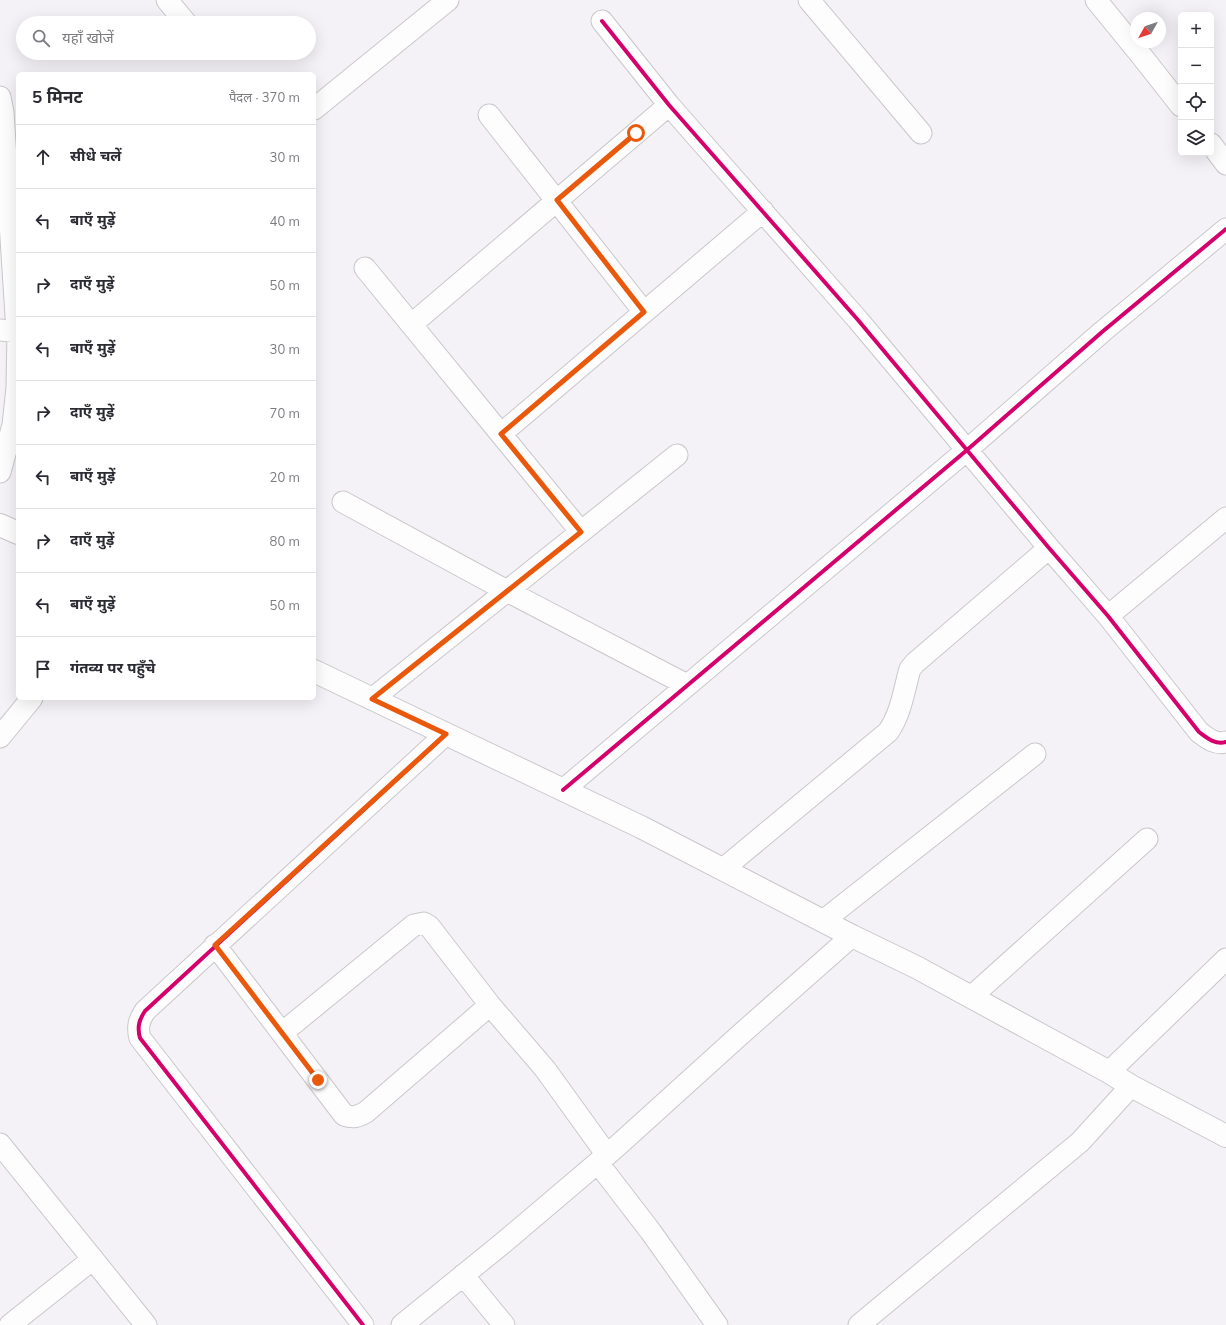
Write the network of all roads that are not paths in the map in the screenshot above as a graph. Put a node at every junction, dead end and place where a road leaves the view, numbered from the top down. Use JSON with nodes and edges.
{"nodes":[{"id":1,"x":166,"y":0,"type":"edge"},
{"id":2,"x":448,"y":0,"type":"edge"},
{"id":3,"x":809,"y":0,"type":"edge"},
{"id":4,"x":1096,"y":0,"type":"edge"},
{"id":5,"x":180,"y":16,"type":"edge"},
{"id":6,"x":602,"y":21,"type":"dead end"},
{"id":7,"x":0,"y":97,"type":"edge"},
{"id":8,"x":1178,"y":102,"type":"edge"},
{"id":9,"x":669,"y":105,"type":"junction"},
{"id":10,"x":316,"y":107,"type":"edge"},
{"id":11,"x":489,"y":115,"type":"dead end"},
{"id":12,"x":921,"y":133,"type":"dead end"},
{"id":13,"x":1214,"y":148,"type":"edge"},
{"id":14,"x":1226,"y":164,"type":"edge"},
{"id":15,"x":557,"y":200,"type":"junction"},
{"id":16,"x":763,"y":210,"type":"junction"},
{"id":17,"x":1226,"y":229,"type":"edge"},
{"id":18,"x":365,"y":268,"type":"dead end"},
{"id":19,"x":644,"y":312,"type":"junction"},
{"id":20,"x":412,"y":324,"type":"junction"},
{"id":21,"x":12,"y":331,"type":"edge"},
{"id":22,"x":16,"y":369,"type":"edge"},
{"id":23,"x":16,"y":403,"type":"edge"},
{"id":24,"x":501,"y":434,"type":"junction"},
{"id":25,"x":968,"y":450,"type":"junction"},
{"id":26,"x":677,"y":455,"type":"dead end"},
{"id":27,"x":0,"y":472,"type":"edge"},
{"id":28,"x":343,"y":502,"type":"dead end"},
{"id":29,"x":1226,"y":518,"type":"edge"},
{"id":30,"x":0,"y":525,"type":"edge"},
{"id":31,"x":581,"y":532,"type":"junction"},
{"id":32,"x":16,"y":533,"type":"edge"},
{"id":33,"x":1049,"y":548,"type":"junction"},
{"id":34,"x":507,"y":591,"type":"junction"},
{"id":35,"x":1108,"y":616,"type":"junction"},
{"id":36,"x":316,"y":672,"type":"edge"},
{"id":37,"x":687,"y":685,"type":"junction"},
{"id":38,"x":372,"y":699,"type":"junction"},
{"id":39,"x":30,"y":700,"type":"edge"},
{"id":40,"x":446,"y":734,"type":"junction"},
{"id":41,"x":0,"y":737,"type":"edge"},
{"id":42,"x":1226,"y":742,"type":"edge"},
{"id":43,"x":1035,"y":754,"type":"dead end"},
{"id":44,"x":563,"y":790,"type":"junction"},
{"id":45,"x":1147,"y":839,"type":"dead end"},
{"id":46,"x":723,"y":869,"type":"junction"},
{"id":47,"x":823,"y":921,"type":"junction"},
{"id":48,"x":852,"y":936,"type":"junction"},
{"id":49,"x":215,"y":945,"type":"junction"},
{"id":50,"x":1226,"y":959,"type":"edge"},
{"id":51,"x":971,"y":997,"type":"junction"},
{"id":52,"x":490,"y":1005,"type":"junction"},
{"id":53,"x":282,"y":1033,"type":"junction"},
{"id":54,"x":1109,"y":1072,"type":"junction"},
{"id":55,"x":1131,"y":1086,"type":"junction"},
{"id":56,"x":1226,"y":1136,"type":"edge"},
{"id":57,"x":0,"y":1144,"type":"edge"},
{"id":58,"x":602,"y":1159,"type":"junction"},
{"id":59,"x":93,"y":1259,"type":"junction"},
{"id":60,"x":463,"y":1275,"type":"junction"},
{"id":61,"x":10,"y":1325,"type":"edge"},
{"id":62,"x":146,"y":1325,"type":"edge"},
{"id":63,"x":363,"y":1325,"type":"edge"},
{"id":64,"x":402,"y":1325,"type":"edge"},
{"id":65,"x":504,"y":1325,"type":"edge"},
{"id":66,"x":717,"y":1325,"type":"edge"},
{"id":67,"x":859,"y":1325,"type":"edge"}],
"edges":[{"from":1,"to":5,"type":"street"},
{"from":2,"to":10,"type":"street"},
{"from":3,"to":12,"type":"street"},
{"from":4,"to":8,"type":"street"},
{"from":6,"to":9,"type":"street"},
{"from":7,"to":21,"type":"street"},
{"from":9,"to":15,"type":"street"},
{"from":9,"to":16,"type":"street"},
{"from":11,"to":15,"type":"street"},
{"from":13,"to":14,"type":"street"},
{"from":15,"to":19,"type":"street"},
{"from":15,"to":20,"type":"street"},
{"from":16,"to":19,"type":"street"},
{"from":16,"to":25,"type":"street"},
{"from":17,"to":25,"type":"street"},
{"from":18,"to":20,"type":"street"},
{"from":19,"to":24,"type":"street"},
{"from":20,"to":24,"type":"street"},
{"from":21,"to":22,"type":"street"},
{"from":23,"to":27,"type":"street"},
{"from":24,"to":31,"type":"street"},
{"from":25,"to":33,"type":"street"},
{"from":25,"to":37,"type":"street"},
{"from":26,"to":31,"type":"street"},
{"from":28,"to":34,"type":"street"},
{"from":29,"to":35,"type":"street"},
{"from":30,"to":32,"type":"main road"},
{"from":31,"to":34,"type":"street"},
{"from":33,"to":35,"type":"street"},
{"from":33,"to":46,"type":"street"},
{"from":34,"to":37,"type":"street"},
{"from":34,"to":38,"type":"street"},
{"from":35,"to":42,"type":"street"},
{"from":36,"to":38,"type":"main road"},
{"from":37,"to":44,"type":"street"},
{"from":38,"to":40,"type":"main road"},
{"from":39,"to":41,"type":"street"},
{"from":40,"to":44,"type":"main road"},
{"from":40,"to":49,"type":"street"},
{"from":43,"to":47,"type":"street"},
{"from":44,"to":46,"type":"main road"},
{"from":45,"to":51,"type":"street"},
{"from":46,"to":47,"type":"main road"},
{"from":47,"to":48,"type":"main road"},
{"from":48,"to":51,"type":"main road"},
{"from":48,"to":58,"type":"street"},
{"from":49,"to":53,"type":"street"},
{"from":49,"to":63,"type":"street"},
{"from":50,"to":54,"type":"street"},
{"from":51,"to":54,"type":"main road"},
{"from":52,"to":53,"type":"street"},
{"from":52,"to":53,"type":"street"},
{"from":52,"to":58,"type":"street"},
{"from":54,"to":55,"type":"main road"},
{"from":55,"to":56,"type":"main road"},
{"from":55,"to":67,"type":"street"},
{"from":57,"to":59,"type":"street"},
{"from":58,"to":60,"type":"street"},
{"from":58,"to":66,"type":"street"},
{"from":59,"to":61,"type":"street"},
{"from":59,"to":62,"type":"street"},
{"from":60,"to":64,"type":"street"},
{"from":60,"to":65,"type":"street"}]}
